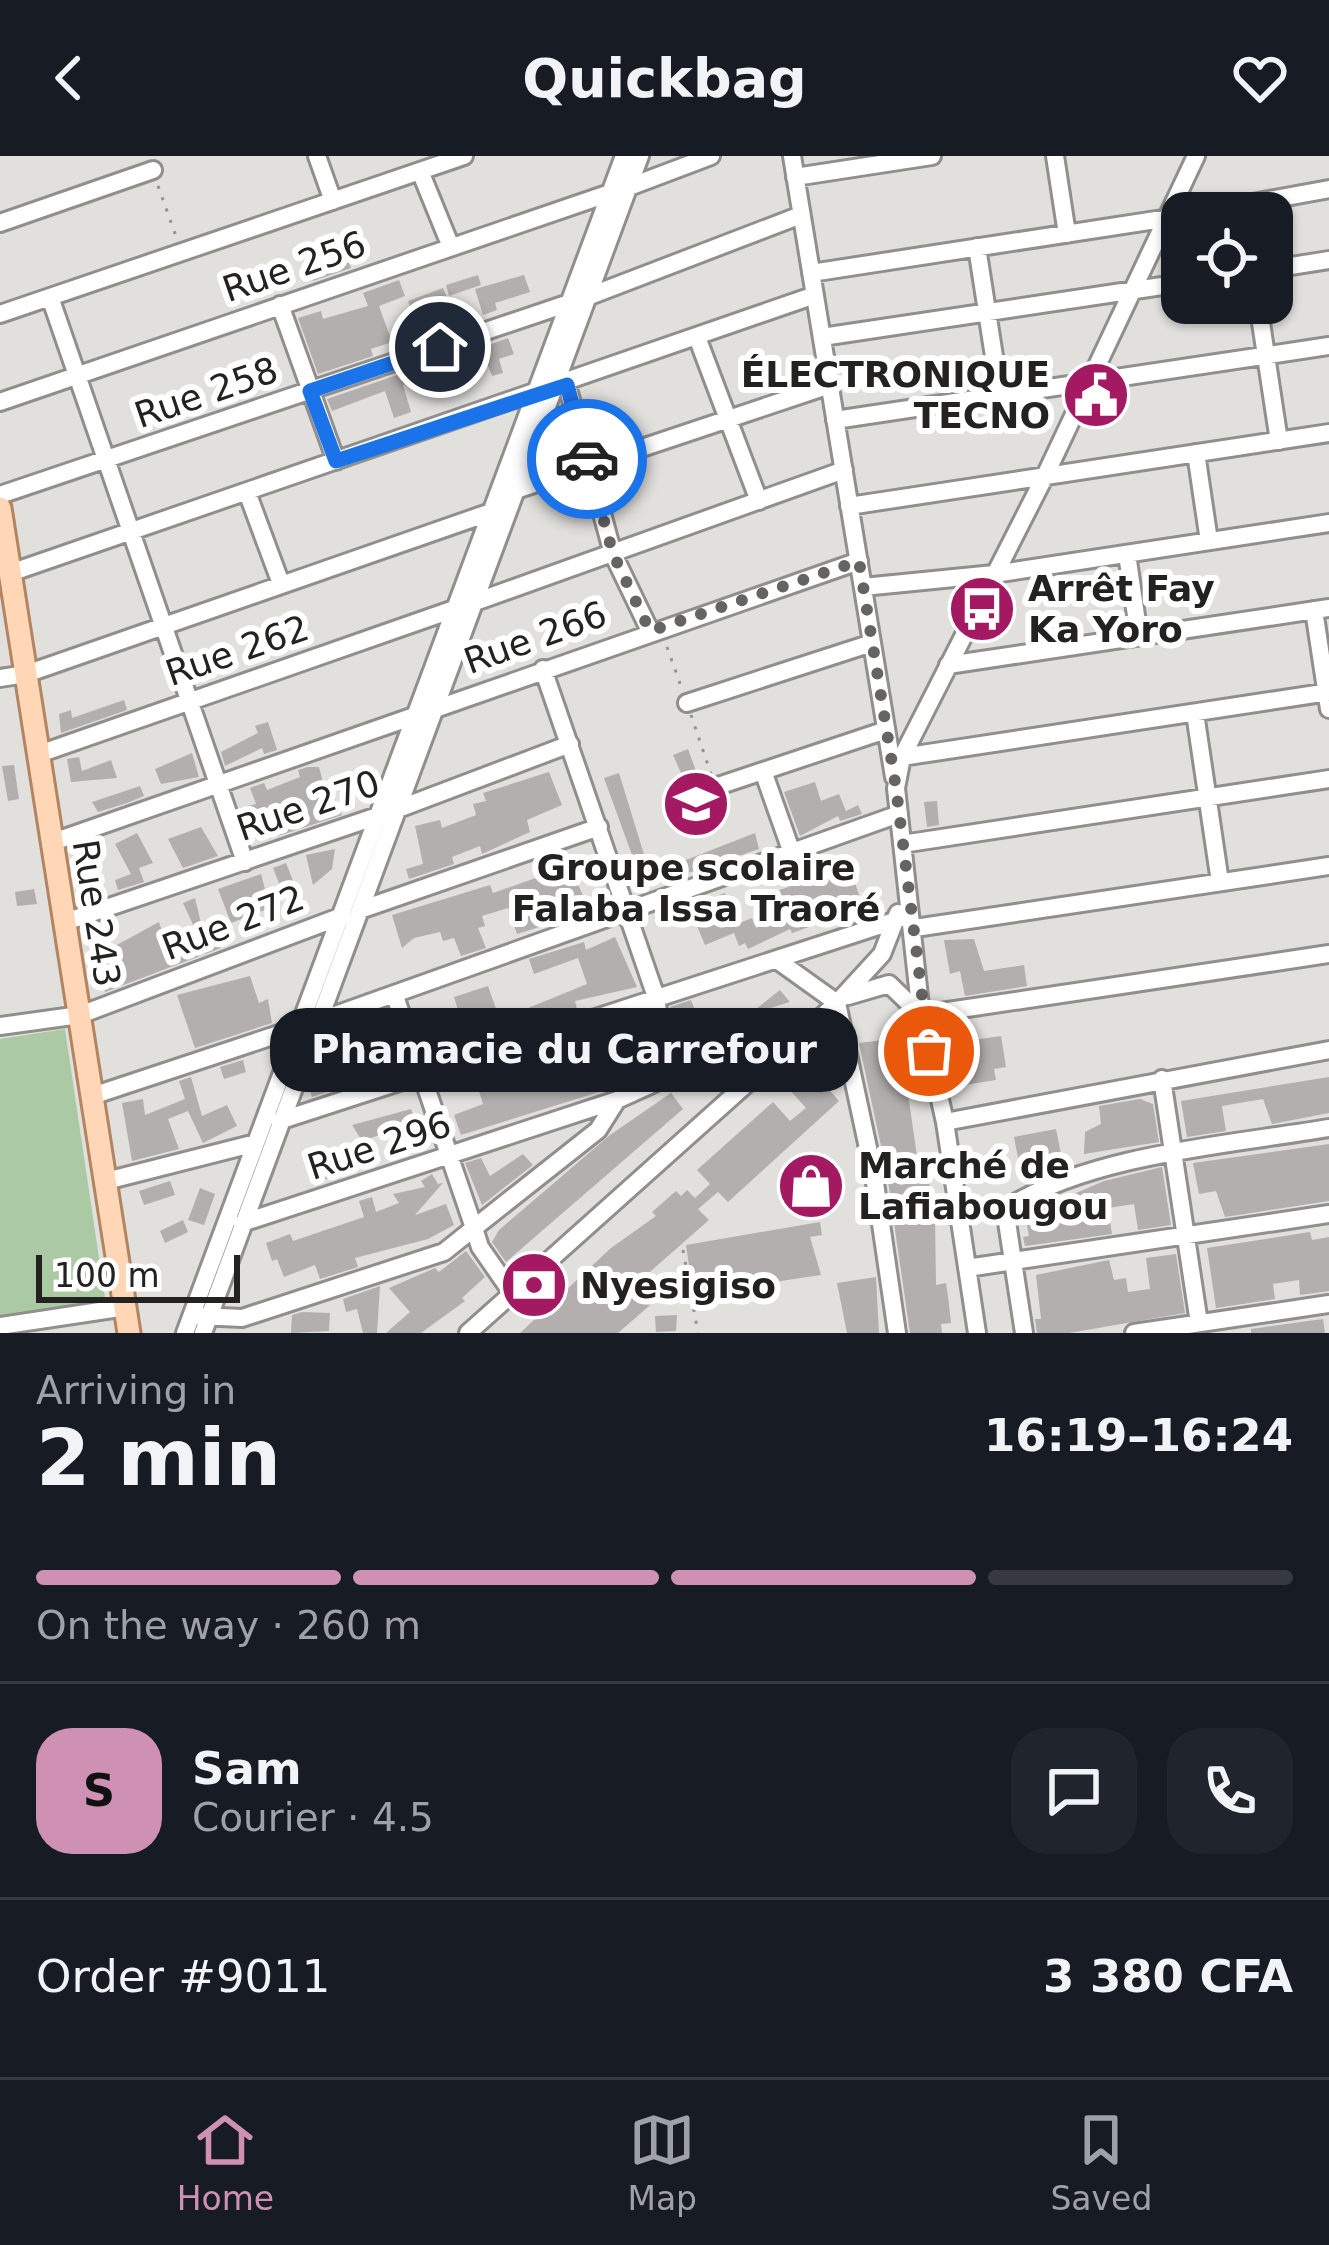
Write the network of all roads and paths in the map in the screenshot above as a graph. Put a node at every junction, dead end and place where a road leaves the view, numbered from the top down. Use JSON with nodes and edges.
{"nodes":[{"id":1,"x":317,"y":156,"type":"edge"},
{"id":2,"x":464,"y":156,"type":"edge"},
{"id":3,"x":624,"y":156,"type":"edge"},
{"id":4,"x":640,"y":156,"type":"edge"},
{"id":5,"x":711,"y":156,"type":"edge"},
{"id":6,"x":792,"y":156,"type":"edge"},
{"id":7,"x":932,"y":156,"type":"edge"},
{"id":8,"x":1055,"y":156,"type":"edge"},
{"id":9,"x":1196,"y":156,"type":"edge"},
{"id":10,"x":153,"y":170,"type":"joint"},
{"id":11,"x":421,"y":171,"type":"junction"},
{"id":12,"x":795,"y":177,"type":"junction"},
{"id":13,"x":629,"y":187,"type":"junction"},
{"id":14,"x":1329,"y":189,"type":"edge"},
{"id":15,"x":1183,"y":192,"type":"edge"},
{"id":16,"x":610,"y":193,"type":"junction"},
{"id":17,"x":1293,"y":196,"type":"edge"},
{"id":18,"x":333,"y":201,"type":"junction"},
{"id":19,"x":801,"y":215,"type":"junction"},
{"id":20,"x":1161,"y":219,"type":"edge"},
{"id":21,"x":0,"y":223,"type":"edge"},
{"id":22,"x":1067,"y":234,"type":"junction"},
{"id":23,"x":1161,"y":240,"type":"edge"},
{"id":24,"x":451,"y":247,"type":"junction"},
{"id":25,"x":977,"y":248,"type":"junction"},
{"id":26,"x":181,"y":252,"type":"junction"},
{"id":27,"x":1329,"y":260,"type":"edge"},
{"id":28,"x":1293,"y":266,"type":"edge"},
{"id":29,"x":811,"y":272,"type":"junction"},
{"id":30,"x":1161,"y":286,"type":"edge"},
{"id":31,"x":1132,"y":290,"type":"junction"},
{"id":32,"x":814,"y":295,"type":"junction"},
{"id":33,"x":50,"y":297,"type":"junction"},
{"id":34,"x":578,"y":300,"type":"junction"},
{"id":35,"x":280,"y":305,"type":"junction"},
{"id":36,"x":987,"y":312,"type":"junction"},
{"id":37,"x":0,"y":314,"type":"edge"},
{"id":38,"x":1261,"y":324,"type":"edge"},
{"id":39,"x":821,"y":337,"type":"junction"},
{"id":40,"x":698,"y":338,"type":"junction"},
{"id":41,"x":1329,"y":346,"type":"edge"},
{"id":42,"x":1266,"y":355,"type":"junction"},
{"id":43,"x":77,"y":376,"type":"junction"},
{"id":44,"x":1089,"y":382,"type":"junction"},
{"id":45,"x":830,"y":385,"type":"junction"},
{"id":46,"x":562,"y":387,"type":"junction"},
{"id":47,"x":310,"y":391,"type":"junction"},
{"id":48,"x":535,"y":395,"type":"junction"},
{"id":49,"x":1000,"y":395,"type":"junction"},
{"id":50,"x":0,"y":402,"type":"edge"},
{"id":51,"x":729,"y":419,"type":"junction"},
{"id":52,"x":835,"y":420,"type":"junction"},
{"id":53,"x":1329,"y":433,"type":"edge"},
{"id":54,"x":1279,"y":441,"type":"junction"},
{"id":55,"x":1196,"y":453,"type":"junction"},
{"id":56,"x":106,"y":460,"type":"junction"},
{"id":57,"x":336,"y":461,"type":"junction"},
{"id":58,"x":589,"y":466,"type":"junction"},
{"id":59,"x":844,"y":470,"type":"junction"},
{"id":60,"x":1045,"y":476,"type":"junction"},
{"id":61,"x":519,"y":489,"type":"junction"},
{"id":62,"x":247,"y":492,"type":"junction"},
{"id":63,"x":0,"y":495,"type":"edge"},
{"id":64,"x":759,"y":501,"type":"junction"},
{"id":65,"x":849,"y":506,"type":"junction"},
{"id":66,"x":0,"y":508,"type":"edge"},
{"id":67,"x":491,"y":512,"type":"junction"},
{"id":68,"x":1329,"y":523,"type":"edge"},
{"id":69,"x":129,"y":532,"type":"junction"},
{"id":70,"x":1210,"y":542,"type":"junction"},
{"id":71,"x":613,"y":554,"type":"junction"},
{"id":72,"x":1127,"y":554,"type":"junction"},
{"id":73,"x":859,"y":561,"type":"junction"},
{"id":74,"x":10,"y":573,"type":"junction"},
{"id":75,"x":994,"y":574,"type":"junction"},
{"id":76,"x":280,"y":581,"type":"junction"},
{"id":77,"x":863,"y":587,"type":"junction"},
{"id":78,"x":478,"y":601,"type":"junction"},
{"id":79,"x":457,"y":608,"type":"junction"},
{"id":80,"x":1321,"y":609,"type":"edge"},
{"id":81,"x":161,"y":624,"type":"junction"},
{"id":82,"x":650,"y":631,"type":"junction"},
{"id":83,"x":1139,"y":636,"type":"junction"},
{"id":84,"x":872,"y":643,"type":"junction"},
{"id":85,"x":948,"y":665,"type":"junction"},
{"id":86,"x":544,"y":669,"type":"junction"},
{"id":87,"x":26,"y":674,"type":"junction"},
{"id":88,"x":0,"y":678,"type":"edge"},
{"id":89,"x":1328,"y":698,"type":"edge"},
{"id":90,"x":190,"y":702,"type":"junction"},
{"id":91,"x":687,"y":703,"type":"dead end"},
{"id":92,"x":438,"y":708,"type":"junction"},
{"id":93,"x":1195,"y":713,"type":"junction"},
{"id":94,"x":417,"y":715,"type":"junction"},
{"id":95,"x":886,"y":730,"type":"junction"},
{"id":96,"x":570,"y":744,"type":"junction"},
{"id":97,"x":39,"y":754,"type":"junction"},
{"id":98,"x":902,"y":757,"type":"junction"},
{"id":99,"x":763,"y":771,"type":"junction"},
{"id":100,"x":1329,"y":779,"type":"edge"},
{"id":101,"x":217,"y":783,"type":"junction"},
{"id":102,"x":715,"y":787,"type":"dead end"},
{"id":103,"x":896,"y":788,"type":"junction"},
{"id":104,"x":1208,"y":798,"type":"junction"},
{"id":105,"x":398,"y":809,"type":"junction"},
{"id":106,"x":899,"y":814,"type":"junction"},
{"id":107,"x":380,"y":815,"type":"junction"},
{"id":108,"x":599,"y":827,"type":"junction"},
{"id":109,"x":52,"y":842,"type":"junction"},
{"id":110,"x":902,"y":844,"type":"junction"},
{"id":111,"x":792,"y":853,"type":"junction"},
{"id":112,"x":245,"y":862,"type":"junction"},
{"id":113,"x":1329,"y":866,"type":"edge"},
{"id":114,"x":1220,"y":882,"type":"junction"},
{"id":115,"x":908,"y":890,"type":"junction"},
{"id":116,"x":629,"y":912,"type":"junction"},
{"id":117,"x":351,"y":913,"type":"junction"},
{"id":118,"x":897,"y":920,"type":"junction"},
{"id":119,"x":65,"y":922,"type":"junction"},
{"id":120,"x":915,"y":928,"type":"junction"},
{"id":121,"x":1329,"y":954,"type":"edge"},
{"id":122,"x":777,"y":960,"type":"junction"},
{"id":123,"x":655,"y":994,"type":"junction"},
{"id":124,"x":395,"y":996,"type":"junction"},
{"id":125,"x":837,"y":1003,"type":"junction"},
{"id":126,"x":80,"y":1015,"type":"junction"},
{"id":127,"x":921,"y":1016,"type":"junction"},
{"id":128,"x":321,"y":1020,"type":"junction"},
{"id":129,"x":0,"y":1025,"type":"edge"},
{"id":130,"x":300,"y":1027,"type":"junction"},
{"id":131,"x":1329,"y":1050,"type":"edge"},
{"id":132,"x":422,"y":1076,"type":"junction"},
{"id":133,"x":1162,"y":1079,"type":"junction"},
{"id":134,"x":92,"y":1096,"type":"junction"},
{"id":135,"x":617,"y":1100,"type":"junction"},
{"id":136,"x":274,"y":1120,"type":"junction"},
{"id":137,"x":945,"y":1122,"type":"junction"},
{"id":138,"x":1329,"y":1128,"type":"edge"},
{"id":139,"x":256,"y":1143,"type":"junction"},
{"id":140,"x":1173,"y":1154,"type":"junction"},
{"id":141,"x":450,"y":1156,"type":"junction"},
{"id":142,"x":106,"y":1181,"type":"junction"},
{"id":143,"x":1329,"y":1214,"type":"edge"},
{"id":144,"x":242,"y":1223,"type":"junction"},
{"id":145,"x":474,"y":1228,"type":"junction"},
{"id":146,"x":1186,"y":1236,"type":"junction"},
{"id":147,"x":682,"y":1250,"type":"dead end"},
{"id":148,"x":1013,"y":1262,"type":"junction"},
{"id":149,"x":968,"y":1268,"type":"junction"},
{"id":150,"x":512,"y":1293,"type":"junction"},
{"id":151,"x":1329,"y":1304,"type":"edge"},
{"id":152,"x":201,"y":1322,"type":"edge"},
{"id":153,"x":129,"y":1325,"type":"edge"},
{"id":154,"x":0,"y":1326,"type":"edge"},
{"id":155,"x":1196,"y":1327,"type":"edge"},
{"id":156,"x":185,"y":1333,"type":"edge"},
{"id":157,"x":468,"y":1333,"type":"edge"},
{"id":158,"x":698,"y":1333,"type":"edge"},
{"id":159,"x":897,"y":1333,"type":"edge"},
{"id":160,"x":977,"y":1333,"type":"edge"},
{"id":161,"x":1024,"y":1333,"type":"edge"},
{"id":162,"x":1134,"y":1333,"type":"edge"}],
"edges":[{"from":1,"to":18,"type":"street"},
{"from":2,"to":11,"type":"street"},
{"from":3,"to":16,"type":"street"},
{"from":4,"to":13,"type":"street"},
{"from":5,"to":13,"type":"street"},
{"from":6,"to":12,"type":"street"},
{"from":7,"to":12,"type":"street"},
{"from":8,"to":22,"type":"street"},
{"from":9,"to":15,"type":"street"},
{"from":10,"to":21,"type":"street"},
{"from":10,"to":26,"type":"path"},
{"from":11,"to":18,"type":"street"},
{"from":11,"to":24,"type":"street"},
{"from":12,"to":19,"type":"street"},
{"from":13,"to":34,"type":"street"},
{"from":14,"to":17,"type":"street"},
{"from":16,"to":24,"type":"street","name":"Rue 256"},
{"from":16,"to":34,"type":"street"},
{"from":18,"to":26,"type":"street"},
{"from":19,"to":29,"type":"street"},
{"from":19,"to":34,"type":"street","name":"Rue 258"},
{"from":20,"to":22,"type":"street"},
{"from":22,"to":25,"type":"street"},
{"from":23,"to":31,"type":"street"},
{"from":24,"to":35,"type":"street","name":"Rue 256"},
{"from":25,"to":29,"type":"street"},
{"from":25,"to":36,"type":"street"},
{"from":26,"to":33,"type":"street"},
{"from":27,"to":28,"type":"street"},
{"from":29,"to":32,"type":"street"},
{"from":30,"to":31,"type":"street"},
{"from":31,"to":36,"type":"street"},
{"from":31,"to":44,"type":"street"},
{"from":32,"to":39,"type":"street"},
{"from":32,"to":40,"type":"street"},
{"from":33,"to":37,"type":"street"},
{"from":33,"to":43,"type":"street"},
{"from":34,"to":46,"type":"street"},
{"from":34,"to":47,"type":"street","name":"Rue 258"},
{"from":34,"to":48,"type":"street"},
{"from":35,"to":43,"type":"street","name":"Rue 256"},
{"from":35,"to":47,"type":"street"},
{"from":36,"to":39,"type":"street"},
{"from":36,"to":49,"type":"street"},
{"from":38,"to":42,"type":"street"},
{"from":39,"to":45,"type":"street"},
{"from":40,"to":46,"type":"street"},
{"from":40,"to":51,"type":"street"},
{"from":41,"to":42,"type":"street"},
{"from":42,"to":44,"type":"street"},
{"from":42,"to":54,"type":"street"},
{"from":43,"to":50,"type":"street","name":"Rue 256"},
{"from":43,"to":56,"type":"street"},
{"from":44,"to":49,"type":"street"},
{"from":44,"to":60,"type":"street"},
{"from":45,"to":51,"type":"street"},
{"from":45,"to":52,"type":"street"},
{"from":46,"to":48,"type":"street"},
{"from":46,"to":58,"type":"street"},
{"from":46,"to":61,"type":"street"},
{"from":47,"to":56,"type":"street","name":"Rue 258"},
{"from":47,"to":57,"type":"street"},
{"from":48,"to":57,"type":"street"},
{"from":48,"to":67,"type":"street"},
{"from":49,"to":52,"type":"street"},
{"from":51,"to":58,"type":"street"},
{"from":51,"to":64,"type":"street"},
{"from":52,"to":59,"type":"street"},
{"from":53,"to":54,"type":"street"},
{"from":54,"to":55,"type":"street"},
{"from":55,"to":60,"type":"street"},
{"from":55,"to":70,"type":"street"},
{"from":56,"to":63,"type":"street","name":"Rue 258"},
{"from":56,"to":69,"type":"street"},
{"from":57,"to":62,"type":"street"},
{"from":58,"to":61,"type":"street"},
{"from":58,"to":71,"type":"street"},
{"from":59,"to":64,"type":"street"},
{"from":59,"to":65,"type":"street"},
{"from":60,"to":65,"type":"street"},
{"from":60,"to":75,"type":"street"},
{"from":61,"to":78,"type":"street"},
{"from":62,"to":69,"type":"street"},
{"from":62,"to":76,"type":"street"},
{"from":64,"to":71,"type":"street"},
{"from":65,"to":73,"type":"street"},
{"from":66,"to":74,"type":"main road","name":"Rue 243"},
{"from":67,"to":76,"type":"street"},
{"from":67,"to":79,"type":"street"},
{"from":68,"to":70,"type":"street"},
{"from":69,"to":74,"type":"street"},
{"from":69,"to":81,"type":"street"},
{"from":70,"to":72,"type":"street"},
{"from":71,"to":78,"type":"street"},
{"from":71,"to":82,"type":"street"},
{"from":72,"to":75,"type":"street"},
{"from":72,"to":83,"type":"street"},
{"from":73,"to":77,"type":"street"},
{"from":73,"to":82,"type":"street","name":"Rue 266"},
{"from":74,"to":87,"type":"main road","name":"Rue 243"},
{"from":75,"to":77,"type":"street"},
{"from":75,"to":85,"type":"street"},
{"from":76,"to":81,"type":"street"},
{"from":77,"to":84,"type":"street"},
{"from":78,"to":92,"type":"street"},
{"from":79,"to":90,"type":"street","name":"Rue 262"},
{"from":79,"to":94,"type":"street"},
{"from":80,"to":83,"type":"street"},
{"from":80,"to":89,"type":"street"},
{"from":81,"to":87,"type":"street"},
{"from":81,"to":90,"type":"street"},
{"from":82,"to":86,"type":"street","name":"Rue 266"},
{"from":83,"to":85,"type":"street"},
{"from":84,"to":91,"type":"street"},
{"from":84,"to":95,"type":"street"},
{"from":85,"to":98,"type":"street"},
{"from":86,"to":92,"type":"street","name":"Rue 266"},
{"from":86,"to":96,"type":"street"},
{"from":87,"to":88,"type":"street"},
{"from":87,"to":97,"type":"main road","name":"Rue 243"},
{"from":89,"to":93,"type":"street"},
{"from":90,"to":97,"type":"street","name":"Rue 262"},
{"from":90,"to":101,"type":"street"},
{"from":92,"to":105,"type":"street"},
{"from":93,"to":98,"type":"street"},
{"from":93,"to":104,"type":"street"},
{"from":94,"to":101,"type":"street"},
{"from":94,"to":107,"type":"street"},
{"from":95,"to":99,"type":"street"},
{"from":95,"to":103,"type":"street"},
{"from":96,"to":105,"type":"street","name":"Rue 270"},
{"from":96,"to":108,"type":"street"},
{"from":97,"to":109,"type":"main road","name":"Rue 243"},
{"from":98,"to":103,"type":"street"},
{"from":99,"to":102,"type":"street"},
{"from":99,"to":111,"type":"street"},
{"from":100,"to":104,"type":"street"},
{"from":101,"to":109,"type":"street"},
{"from":101,"to":112,"type":"street"},
{"from":103,"to":106,"type":"street"},
{"from":104,"to":110,"type":"street"},
{"from":104,"to":114,"type":"street"},
{"from":105,"to":107,"type":"street","name":"Rue 270"},
{"from":105,"to":117,"type":"street"},
{"from":106,"to":110,"type":"street"},
{"from":106,"to":111,"type":"street"},
{"from":107,"to":112,"type":"street","name":"Rue 270"},
{"from":107,"to":117,"type":"street"},
{"from":108,"to":116,"type":"street"},
{"from":108,"to":117,"type":"street","name":"Rue 272"},
{"from":109,"to":119,"type":"main road","name":"Rue 243"},
{"from":110,"to":115,"type":"street"},
{"from":111,"to":116,"type":"street"},
{"from":112,"to":119,"type":"street","name":"Rue 270"},
{"from":113,"to":114,"type":"street"},
{"from":114,"to":120,"type":"street"},
{"from":115,"to":118,"type":"street"},
{"from":115,"to":120,"type":"street"},
{"from":116,"to":123,"type":"street"},
{"from":116,"to":124,"type":"street"},
{"from":117,"to":126,"type":"street","name":"Rue 272"},
{"from":117,"to":128,"type":"street"},
{"from":117,"to":130,"type":"street"},
{"from":118,"to":122,"type":"street"},
{"from":118,"to":125,"type":"street"},
{"from":119,"to":126,"type":"main road","name":"Rue 243"},
{"from":120,"to":127,"type":"street"},
{"from":121,"to":127,"type":"street"},
{"from":122,"to":123,"type":"street"},
{"from":122,"to":125,"type":"street"},
{"from":123,"to":132,"type":"street"},
{"from":123,"to":135,"type":"street","name":"Rue 296"},
{"from":124,"to":128,"type":"street"},
{"from":124,"to":132,"type":"street"},
{"from":125,"to":127,"type":"street"},
{"from":125,"to":150,"type":"street"},
{"from":125,"to":159,"type":"street"},
{"from":126,"to":129,"type":"street","name":"Rue 272"},
{"from":126,"to":134,"type":"main road","name":"Rue 243"},
{"from":127,"to":137,"type":"street"},
{"from":128,"to":136,"type":"street"},
{"from":130,"to":134,"type":"street"},
{"from":130,"to":136,"type":"street"},
{"from":131,"to":133,"type":"street"},
{"from":132,"to":136,"type":"street"},
{"from":132,"to":141,"type":"street"},
{"from":133,"to":137,"type":"street"},
{"from":133,"to":140,"type":"street"},
{"from":134,"to":142,"type":"main road","name":"Rue 243"},
{"from":135,"to":141,"type":"street","name":"Rue 296"},
{"from":135,"to":145,"type":"street"},
{"from":136,"to":139,"type":"street"},
{"from":136,"to":144,"type":"street"},
{"from":137,"to":149,"type":"street"},
{"from":138,"to":140,"type":"street"},
{"from":139,"to":142,"type":"street"},
{"from":139,"to":152,"type":"street"},
{"from":140,"to":146,"type":"street"},
{"from":140,"to":148,"type":"street"},
{"from":141,"to":144,"type":"street","name":"Rue 296"},
{"from":141,"to":145,"type":"street"},
{"from":142,"to":153,"type":"main road","name":"Rue 243"},
{"from":143,"to":146,"type":"street"},
{"from":144,"to":152,"type":"street"},
{"from":145,"to":150,"type":"street"},
{"from":145,"to":152,"type":"street"},
{"from":146,"to":148,"type":"street"},
{"from":146,"to":155,"type":"street"},
{"from":147,"to":158,"type":"path"},
{"from":148,"to":149,"type":"street"},
{"from":148,"to":161,"type":"street"},
{"from":149,"to":160,"type":"street"},
{"from":150,"to":157,"type":"street"},
{"from":151,"to":155,"type":"street"},
{"from":152,"to":156,"type":"street"},
{"from":153,"to":154,"type":"street"},
{"from":155,"to":162,"type":"street"}]}
